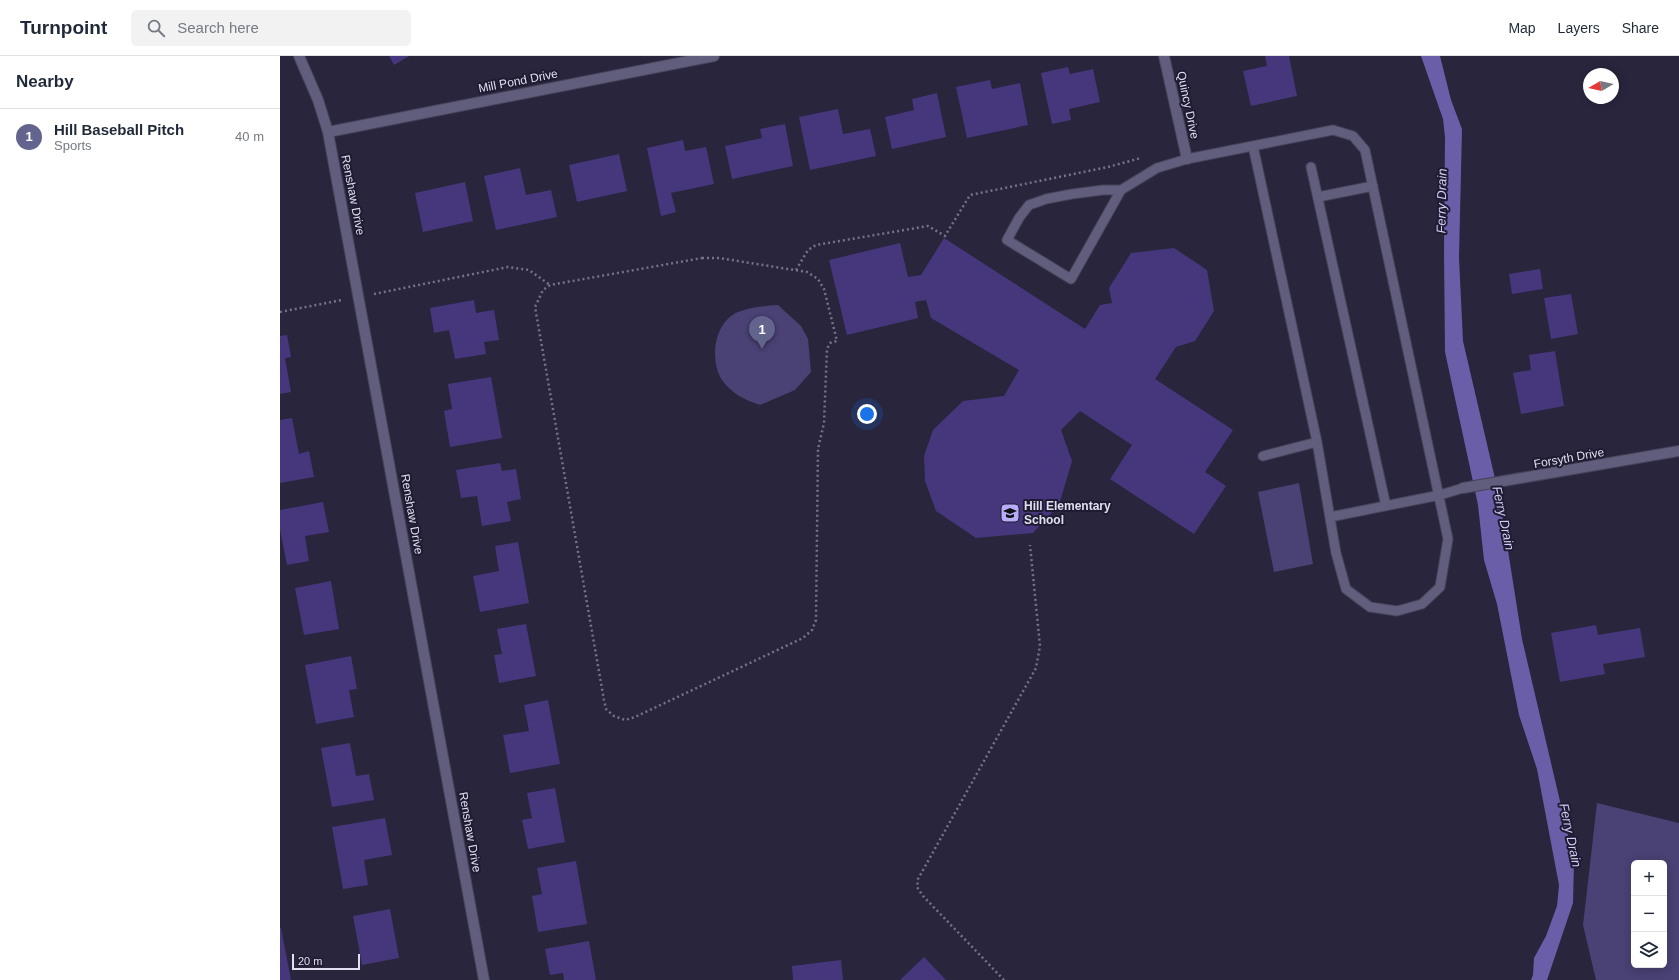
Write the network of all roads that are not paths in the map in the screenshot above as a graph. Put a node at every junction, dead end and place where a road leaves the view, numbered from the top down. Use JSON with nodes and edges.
{"nodes":[{"id":1,"x":299,"y":56,"type":"edge"},
{"id":2,"x":714,"y":56,"type":"edge"},
{"id":3,"x":1164,"y":56,"type":"edge"},
{"id":4,"x":328,"y":132,"type":"junction"},
{"id":5,"x":1253,"y":146,"type":"junction"},
{"id":6,"x":1187,"y":159,"type":"junction"},
{"id":7,"x":1311,"y":167,"type":"dead end"},
{"id":8,"x":1373,"y":186,"type":"junction"},
{"id":9,"x":1121,"y":190,"type":"junction"},
{"id":10,"x":1318,"y":197,"type":"junction"},
{"id":11,"x":1317,"y":442,"type":"junction"},
{"id":12,"x":1679,"y":451,"type":"edge"},
{"id":13,"x":1263,"y":456,"type":"dead end"},
{"id":14,"x":1467,"y":488,"type":"joint"},
{"id":15,"x":1440,"y":495,"type":"junction"},
{"id":16,"x":1386,"y":506,"type":"junction"},
{"id":17,"x":1330,"y":517,"type":"junction"},
{"id":18,"x":484,"y":980,"type":"edge"}],
"edges":[{"from":1,"to":4,"type":"street","name":"Renshaw Drive"},
{"from":2,"to":4,"type":"street","name":"Mill Pond Drive"},
{"from":3,"to":6,"type":"street","name":"Quincy Drive"},
{"from":4,"to":18,"type":"street","name":"Renshaw Drive"},
{"from":5,"to":6,"type":"lane"},
{"from":5,"to":8,"type":"lane"},
{"from":5,"to":11,"type":"lane"},
{"from":6,"to":9,"type":"lane"},
{"from":7,"to":10,"type":"lane"},
{"from":8,"to":10,"type":"lane"},
{"from":8,"to":15,"type":"lane"},
{"from":9,"to":9,"type":"lane"},
{"from":10,"to":16,"type":"lane"},
{"from":11,"to":13,"type":"lane"},
{"from":11,"to":17,"type":"lane"},
{"from":12,"to":14,"type":"street","name":"Forsyth Drive"},
{"from":14,"to":15,"type":"lane"},
{"from":15,"to":16,"type":"lane"},
{"from":15,"to":17,"type":"lane"},
{"from":16,"to":17,"type":"lane"}]}
